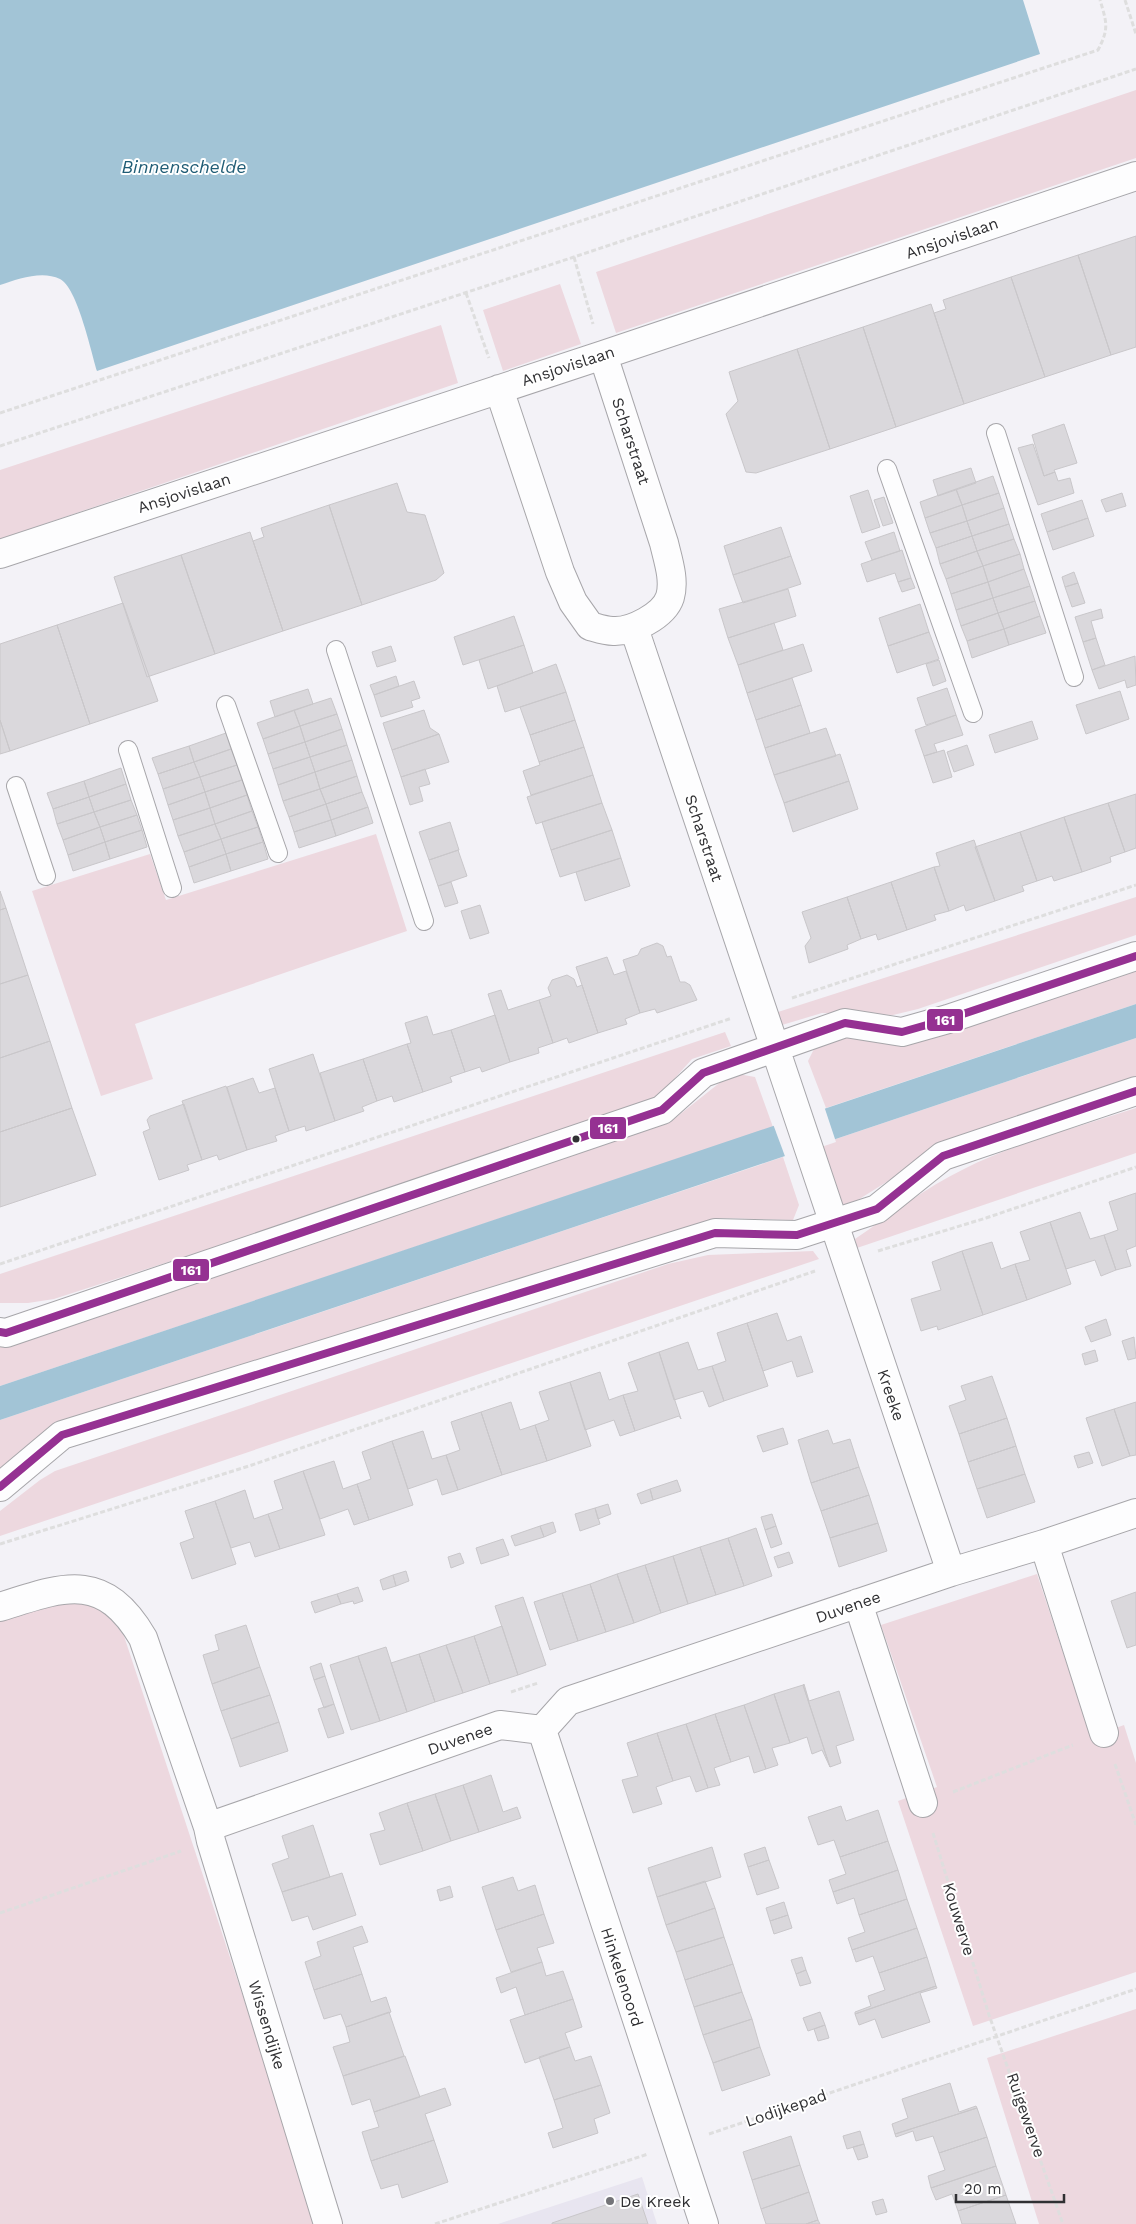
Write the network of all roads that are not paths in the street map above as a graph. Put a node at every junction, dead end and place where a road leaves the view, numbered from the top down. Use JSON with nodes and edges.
{"nodes":[{"id":1,"x":1136,"y":176,"type":"edge"},
{"id":2,"x":602,"y":355,"type":"junction"},
{"id":3,"x":499,"y":389,"type":"junction"},
{"id":4,"x":996,"y":433,"type":"dead end"},
{"id":5,"x":887,"y":469,"type":"dead end"},
{"id":6,"x":0,"y":554,"type":"edge"},
{"id":7,"x":634,"y":628,"type":"junction"},
{"id":8,"x":336,"y":650,"type":"dead end"},
{"id":9,"x":1074,"y":677,"type":"dead end"},
{"id":10,"x":226,"y":706,"type":"dead end"},
{"id":11,"x":973,"y":713,"type":"dead end"},
{"id":12,"x":128,"y":750,"type":"dead end"},
{"id":13,"x":16,"y":786,"type":"dead end"},
{"id":14,"x":278,"y":853,"type":"dead end"},
{"id":15,"x":46,"y":876,"type":"dead end"},
{"id":16,"x":172,"y":888,"type":"dead end"},
{"id":17,"x":424,"y":921,"type":"dead end"},
{"id":18,"x":1136,"y":956,"type":"edge"},
{"id":19,"x":775,"y":1048,"type":"junction"},
{"id":20,"x":1136,"y":1091,"type":"edge"},
{"id":21,"x":833,"y":1223,"type":"junction"},
{"id":22,"x":0,"y":1332,"type":"edge"},
{"id":23,"x":0,"y":1486,"type":"edge"},
{"id":24,"x":1136,"y":1513,"type":"edge"},
{"id":25,"x":1044,"y":1544,"type":"junction"},
{"id":26,"x":951,"y":1572,"type":"junction"},
{"id":27,"x":858,"y":1604,"type":"junction"},
{"id":28,"x":0,"y":1607,"type":"edge"},
{"id":29,"x":542,"y":1730,"type":"junction"},
{"id":30,"x":1104,"y":1733,"type":"road end"},
{"id":31,"x":923,"y":1803,"type":"road end"},
{"id":32,"x":209,"y":1834,"type":"junction"},
{"id":33,"x":328,"y":2224,"type":"edge"},
{"id":34,"x":704,"y":2224,"type":"edge"}],
"edges":[{"from":1,"to":2,"type":"street","name":"Ansjovislaan"},
{"from":2,"to":3,"type":"street","name":"Ansjovislaan"},
{"from":2,"to":7,"type":"street","name":"Scharstraat"},
{"from":3,"to":6,"type":"street","name":"Ansjovislaan"},
{"from":3,"to":7,"type":"street","name":"Scharstraat"},
{"from":4,"to":9,"type":"lane"},
{"from":5,"to":11,"type":"lane"},
{"from":7,"to":19,"type":"street","name":"Scharstraat"},
{"from":8,"to":17,"type":"lane"},
{"from":10,"to":14,"type":"lane"},
{"from":12,"to":16,"type":"lane"},
{"from":13,"to":15,"type":"lane"},
{"from":18,"to":19,"type":"street"},
{"from":19,"to":21,"type":"street","name":"Kreeke"},
{"from":19,"to":22,"type":"street"},
{"from":20,"to":21,"type":"street"},
{"from":21,"to":23,"type":"street"},
{"from":21,"to":26,"type":"street","name":"Kreeke"},
{"from":24,"to":25,"type":"street","name":"Duvenee"},
{"from":25,"to":26,"type":"street","name":"Duvenee"},
{"from":25,"to":30,"type":"street"},
{"from":26,"to":27,"type":"street","name":"Duvenee"},
{"from":27,"to":29,"type":"street","name":"Duvenee"},
{"from":27,"to":31,"type":"street"},
{"from":28,"to":32,"type":"street"},
{"from":29,"to":32,"type":"street","name":"Duvenee"},
{"from":29,"to":34,"type":"street","name":"Hinkelenoord"},
{"from":32,"to":33,"type":"street","name":"Wissendijke"}]}
